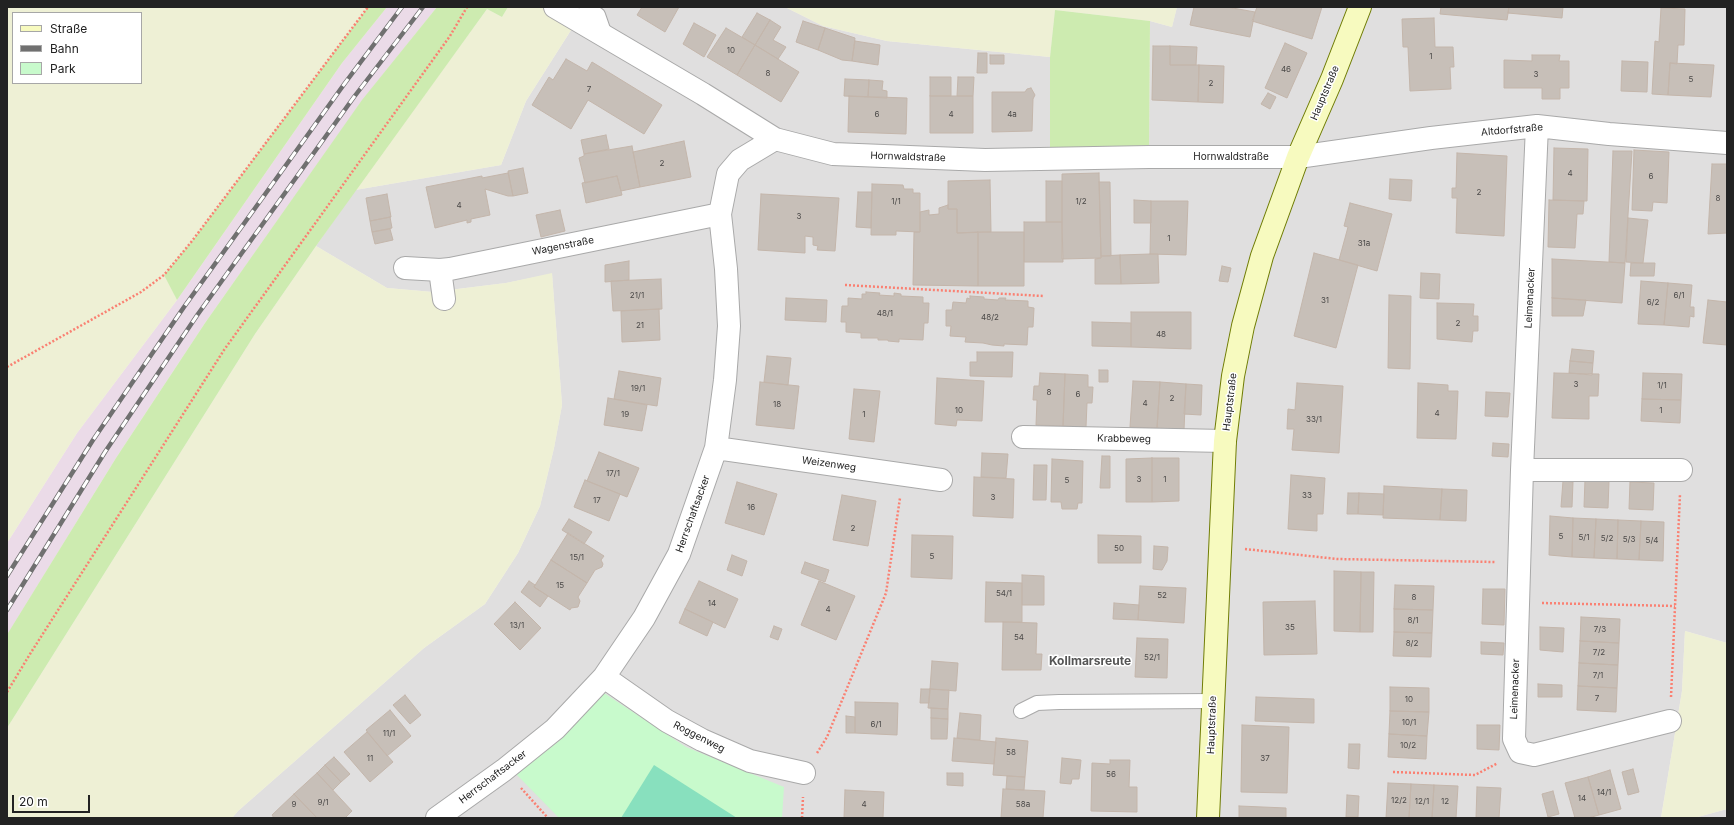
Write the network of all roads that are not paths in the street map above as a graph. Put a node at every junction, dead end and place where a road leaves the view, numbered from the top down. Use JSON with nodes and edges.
{"nodes":[{"id":1,"x":555,"y":7,"type":"edge"},
{"id":2,"x":586,"y":7,"type":"edge"},
{"id":3,"x":1360,"y":7,"type":"edge"},
{"id":4,"x":606,"y":38,"type":"junction"},
{"id":5,"x":1537,"y":126,"type":"junction"},
{"id":6,"x":775,"y":139,"type":"junction"},
{"id":7,"x":1727,"y":143,"type":"edge"},
{"id":8,"x":1298,"y":158,"type":"junction"},
{"id":9,"x":720,"y":214,"type":"junction"},
{"id":10,"x":405,"y":268,"type":"dead end"},
{"id":11,"x":440,"y":270,"type":"junction"},
{"id":12,"x":444,"y":299,"type":"dead end"},
{"id":13,"x":1023,"y":437,"type":"dead end"},
{"id":14,"x":1225,"y":441,"type":"junction"},
{"id":15,"x":716,"y":448,"type":"junction"},
{"id":16,"x":1522,"y":470,"type":"junction"},
{"id":17,"x":1681,"y":470,"type":"road end"},
{"id":18,"x":941,"y":480,"type":"dead end"},
{"id":19,"x":604,"y":678,"type":"junction"},
{"id":20,"x":1213,"y":701,"type":"junction"},
{"id":21,"x":1021,"y":711,"type":"dead end"},
{"id":22,"x":1670,"y":721,"type":"road end"},
{"id":23,"x":804,"y":773,"type":"road end"},
{"id":24,"x":437,"y":818,"type":"edge"},
{"id":25,"x":1208,"y":818,"type":"edge"}],
"edges":[{"from":1,"to":4,"type":"street","name":"Hornwaldstraße"},
{"from":2,"to":4,"type":"lane"},
{"from":3,"to":8,"type":"main road","name":"Hauptstraße"},
{"from":4,"to":6,"type":"street","name":"Hornwaldstraße"},
{"from":5,"to":7,"type":"street","name":"Altdorfstraße"},
{"from":5,"to":8,"type":"street","name":"Altdorfstraße"},
{"from":5,"to":16,"type":"street","name":"Leimenacker"},
{"from":6,"to":8,"type":"street","name":"Hornwaldstraße"},
{"from":6,"to":9,"type":"street","name":"Herrschaftsacker"},
{"from":8,"to":14,"type":"main road","name":"Hauptstraße"},
{"from":9,"to":11,"type":"street","name":"Wagenstraße"},
{"from":9,"to":15,"type":"street","name":"Herrschaftsacker"},
{"from":10,"to":11,"type":"street","name":"Wagenstraße"},
{"from":11,"to":12,"type":"street"},
{"from":13,"to":14,"type":"street","name":"Krabbeweg"},
{"from":14,"to":20,"type":"main road","name":"Hauptstraße"},
{"from":15,"to":18,"type":"street","name":"Weizenweg"},
{"from":15,"to":19,"type":"street","name":"Herrschaftsacker"},
{"from":16,"to":17,"type":"street"},
{"from":16,"to":22,"type":"street","name":"Leimenacker"},
{"from":19,"to":23,"type":"street","name":"Roggenweg"},
{"from":19,"to":24,"type":"street","name":"Herrschaftsacker"},
{"from":20,"to":21,"type":"lane"},
{"from":20,"to":25,"type":"main road","name":"Hauptstraße"}]}
